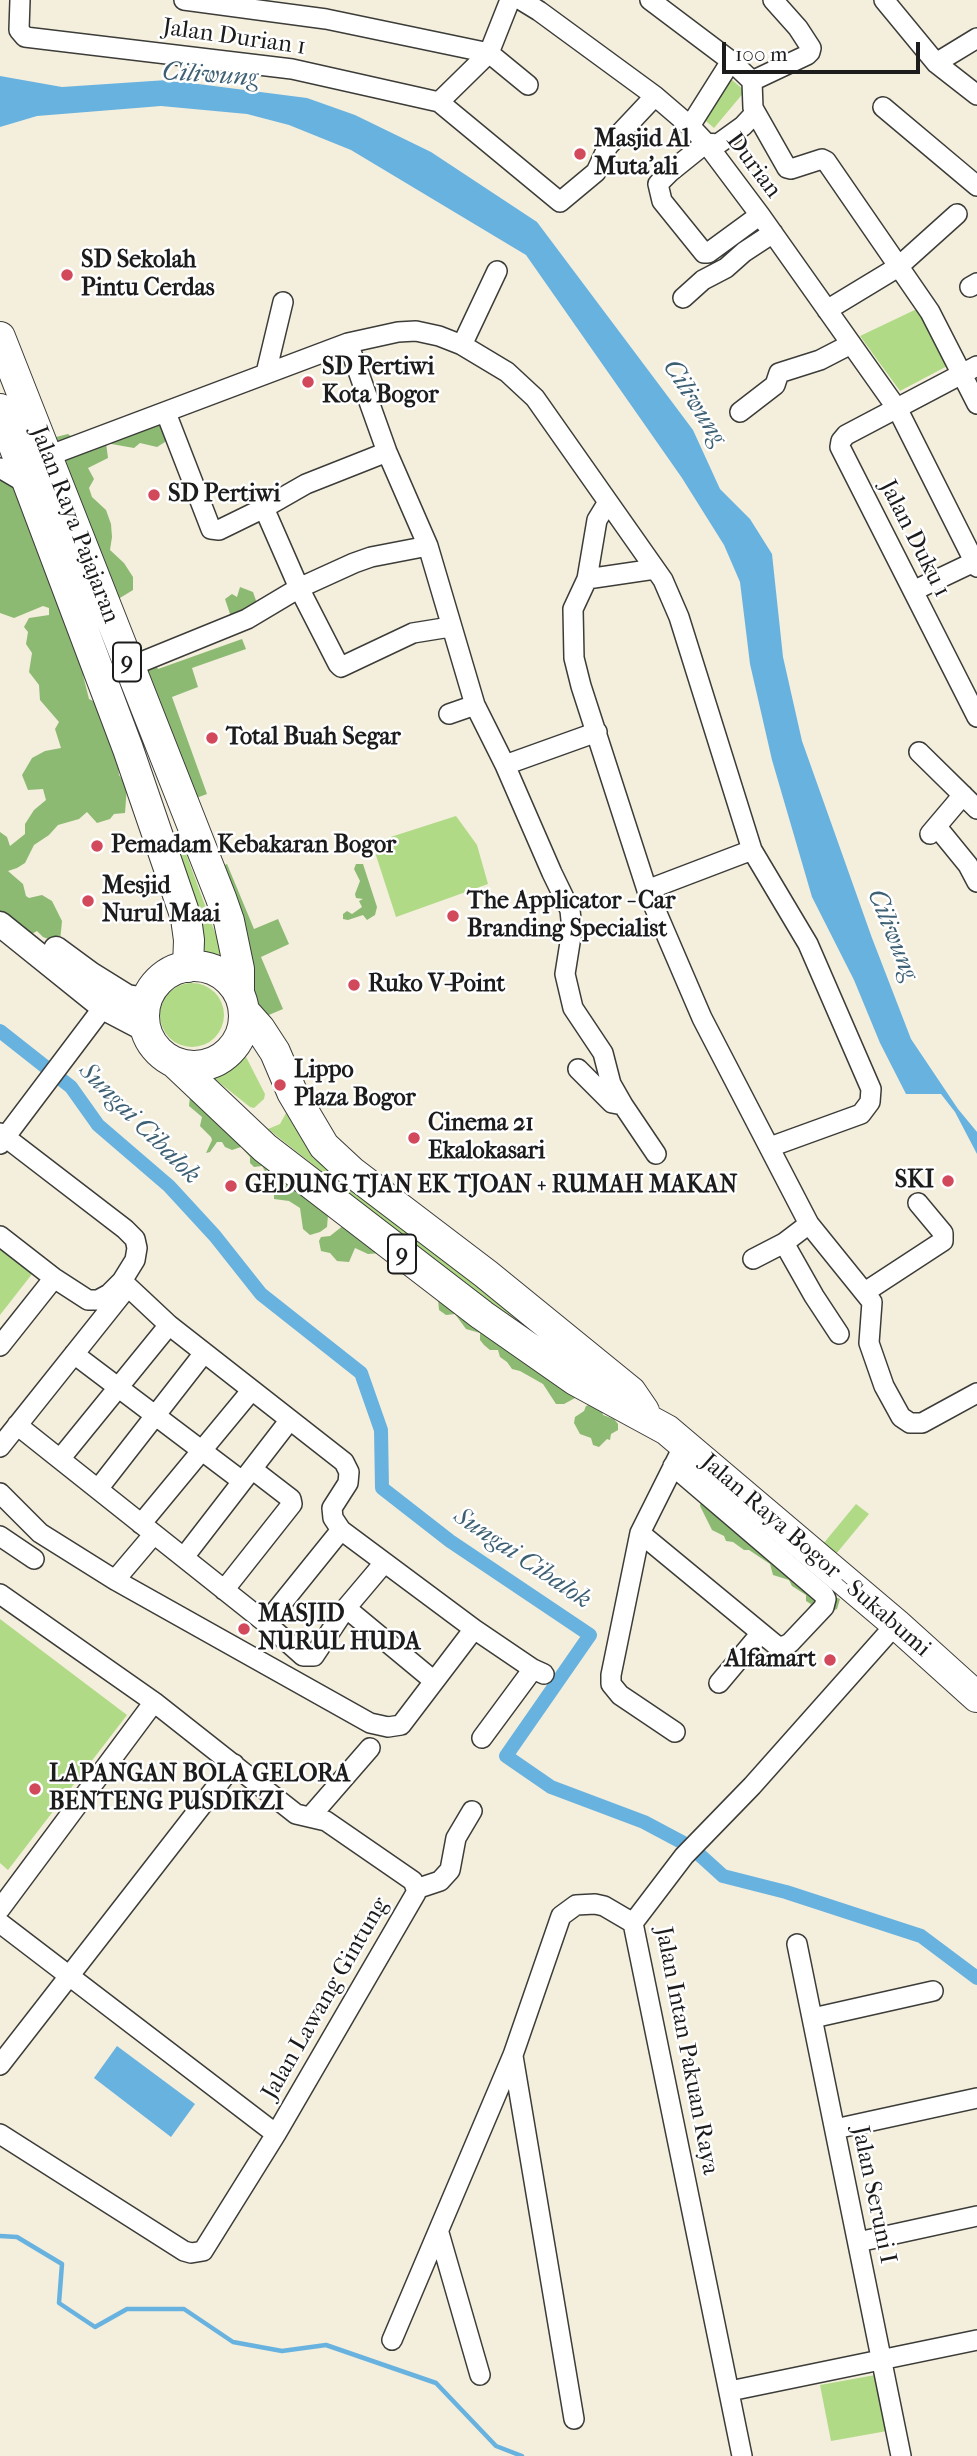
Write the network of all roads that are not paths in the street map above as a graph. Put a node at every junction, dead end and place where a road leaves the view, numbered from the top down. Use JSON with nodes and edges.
{"nodes":[{"id":1,"x":20,"y":0,"type":"edge"},
{"id":2,"x":184,"y":0,"type":"edge"},
{"id":3,"x":510,"y":0,"type":"edge"},
{"id":4,"x":521,"y":0,"type":"edge"},
{"id":5,"x":650,"y":0,"type":"edge"},
{"id":6,"x":774,"y":0,"type":"edge"},
{"id":7,"x":228,"y":3,"type":"edge"},
{"id":8,"x":894,"y":4,"type":"edge"},
{"id":9,"x":977,"y":38,"type":"edge"},
{"id":10,"x":489,"y":53,"type":"junction"},
{"id":11,"x":731,"y":61,"type":"junction"},
{"id":12,"x":936,"y":63,"type":"junction"},
{"id":13,"x":752,"y":81,"type":"junction"},
{"id":14,"x":528,"y":85,"type":"dead end"},
{"id":15,"x":977,"y":95,"type":"edge"},
{"id":16,"x":655,"y":96,"type":"junction"},
{"id":17,"x":439,"y":102,"type":"junction"},
{"id":18,"x":883,"y":107,"type":"dead end"},
{"id":19,"x":755,"y":113,"type":"junction"},
{"id":20,"x":690,"y":126,"type":"junction"},
{"id":21,"x":706,"y":143,"type":"junction"},
{"id":22,"x":977,"y":187,"type":"edge"},
{"id":23,"x":957,"y":214,"type":"dead end"},
{"id":24,"x":760,"y":215,"type":"junction"},
{"id":25,"x":773,"y":233,"type":"junction"},
{"id":26,"x":898,"y":267,"type":"junction"},
{"id":27,"x":497,"y":271,"type":"dead end"},
{"id":28,"x":682,"y":298,"type":"dead end"},
{"id":29,"x":283,"y":302,"type":"dead end"},
{"id":30,"x":827,"y":310,"type":"junction"},
{"id":31,"x":0,"y":337,"type":"edge"},
{"id":32,"x":348,"y":343,"type":"junction"},
{"id":33,"x":851,"y":344,"type":"junction"},
{"id":34,"x":463,"y":345,"type":"junction"},
{"id":35,"x":969,"y":369,"type":"edge"},
{"id":36,"x":266,"y":373,"type":"junction"},
{"id":37,"x":977,"y":404,"type":"edge"},
{"id":38,"x":898,"y":410,"type":"junction"},
{"id":39,"x":740,"y":412,"type":"dead end"},
{"id":40,"x":166,"y":413,"type":"junction"},
{"id":41,"x":1,"y":418,"type":"edge"},
{"id":42,"x":387,"y":452,"type":"junction"},
{"id":43,"x":48,"y":456,"type":"junction"},
{"id":44,"x":0,"y":468,"type":"edge"},
{"id":45,"x":29,"y":485,"type":"junction"},
{"id":46,"x":608,"y":502,"type":"junction"},
{"id":47,"x":264,"y":508,"type":"junction"},
{"id":48,"x":428,"y":546,"type":"junction"},
{"id":49,"x":976,"y":564,"type":"edge"},
{"id":50,"x":655,"y":569,"type":"junction"},
{"id":51,"x":587,"y":579,"type":"junction"},
{"id":52,"x":299,"y":588,"type":"junction"},
{"id":53,"x":913,"y":592,"type":"junction"},
{"id":54,"x":450,"y":627,"type":"junction"},
{"id":55,"x":129,"y":667,"type":"junction"},
{"id":56,"x":475,"y":705,"type":"junction"},
{"id":57,"x":449,"y":714,"type":"dead end"},
{"id":58,"x":977,"y":717,"type":"edge"},
{"id":59,"x":597,"y":732,"type":"junction"},
{"id":60,"x":919,"y":752,"type":"dead end"},
{"id":61,"x":505,"y":765,"type":"junction"},
{"id":62,"x":970,"y":802,"type":"edge"},
{"id":63,"x":185,"y":808,"type":"junction"},
{"id":64,"x":153,"y":819,"type":"junction"},
{"id":65,"x":752,"y":850,"type":"junction"},
{"id":66,"x":977,"y":882,"type":"edge"},
{"id":67,"x":647,"y":890,"type":"junction"},
{"id":68,"x":0,"y":906,"type":"edge"},
{"id":69,"x":0,"y":924,"type":"edge"},
{"id":70,"x":188,"y":967,"type":"junction"},
{"id":71,"x":110,"y":999,"type":"junction"},
{"id":72,"x":146,"y":1000,"type":"junction"},
{"id":73,"x":242,"y":1000,"type":"junction"},
{"id":74,"x":145,"y":1029,"type":"junction"},
{"id":75,"x":174,"y":1062,"type":"junction"},
{"id":76,"x":578,"y":1069,"type":"dead end"},
{"id":77,"x":623,"y":1105,"type":"junction"},
{"id":78,"x":2,"y":1138,"type":"edge"},
{"id":79,"x":770,"y":1147,"type":"junction"},
{"id":80,"x":656,"y":1154,"type":"dead end"},
{"id":81,"x":918,"y":1203,"type":"dead end"},
{"id":82,"x":808,"y":1224,"type":"junction"},
{"id":83,"x":0,"y":1236,"type":"edge"},
{"id":84,"x":783,"y":1243,"type":"junction"},
{"id":85,"x":753,"y":1259,"type":"dead end"},
{"id":86,"x":54,"y":1279,"type":"junction"},
{"id":87,"x":125,"y":1284,"type":"junction"},
{"id":88,"x":865,"y":1292,"type":"junction"},
{"id":89,"x":169,"y":1325,"type":"junction"},
{"id":90,"x":839,"y":1334,"type":"dead end"},
{"id":91,"x":0,"y":1346,"type":"edge"},
{"id":92,"x":204,"y":1353,"type":"junction"},
{"id":93,"x":74,"y":1354,"type":"junction"},
{"id":94,"x":118,"y":1388,"type":"junction"},
{"id":95,"x":251,"y":1391,"type":"junction"},
{"id":96,"x":977,"y":1394,"type":"edge"},
{"id":97,"x":624,"y":1398,"type":"junction"},
{"id":98,"x":155,"y":1416,"type":"junction"},
{"id":99,"x":289,"y":1421,"type":"junction"},
{"id":100,"x":17,"y":1425,"type":"junction"},
{"id":101,"x":0,"y":1447,"type":"edge"},
{"id":102,"x":202,"y":1451,"type":"junction"},
{"id":103,"x":679,"y":1455,"type":"junction"},
{"id":104,"x":60,"y":1459,"type":"junction"},
{"id":105,"x":247,"y":1475,"type":"junction"},
{"id":106,"x":98,"y":1489,"type":"junction"},
{"id":107,"x":0,"y":1493,"type":"edge"},
{"id":108,"x":148,"y":1529,"type":"junction"},
{"id":109,"x":341,"y":1530,"type":"junction"},
{"id":110,"x":640,"y":1533,"type":"junction"},
{"id":111,"x":0,"y":1536,"type":"edge"},
{"id":112,"x":184,"y":1557,"type":"junction"},
{"id":113,"x":34,"y":1559,"type":"dead end"},
{"id":114,"x":384,"y":1563,"type":"junction"},
{"id":115,"x":116,"y":1580,"type":"junction"},
{"id":116,"x":224,"y":1590,"type":"junction"},
{"id":117,"x":0,"y":1594,"type":"edge"},
{"id":118,"x":346,"y":1608,"type":"junction"},
{"id":119,"x":266,"y":1623,"type":"junction"},
{"id":120,"x":896,"y":1624,"type":"junction"},
{"id":121,"x":474,"y":1629,"type":"junction"},
{"id":122,"x":761,"y":1633,"type":"junction"},
{"id":123,"x":434,"y":1681,"type":"junction"},
{"id":124,"x":719,"y":1683,"type":"dead end"},
{"id":125,"x":977,"y":1697,"type":"edge"},
{"id":126,"x":154,"y":1702,"type":"junction"},
{"id":127,"x":676,"y":1732,"type":"dead end"},
{"id":128,"x":482,"y":1738,"type":"dead end"},
{"id":129,"x":370,"y":1748,"type":"dead end"},
{"id":130,"x":234,"y":1764,"type":"junction"},
{"id":131,"x":472,"y":1811,"type":"dead end"},
{"id":132,"x":310,"y":1816,"type":"junction"},
{"id":133,"x":416,"y":1889,"type":"junction"},
{"id":134,"x":0,"y":1909,"type":"edge"},
{"id":135,"x":0,"y":1923,"type":"edge"},
{"id":136,"x":633,"y":1923,"type":"junction"},
{"id":137,"x":797,"y":1944,"type":"dead end"},
{"id":138,"x":70,"y":1975,"type":"junction"},
{"id":139,"x":933,"y":1990,"type":"dead end"},
{"id":140,"x":813,"y":2018,"type":"junction"},
{"id":141,"x":513,"y":2055,"type":"junction"},
{"id":142,"x":0,"y":2065,"type":"edge"},
{"id":143,"x":977,"y":2098,"type":"edge"},
{"id":144,"x":835,"y":2129,"type":"junction"},
{"id":145,"x":0,"y":2134,"type":"edge"},
{"id":146,"x":276,"y":2134,"type":"junction"},
{"id":147,"x":977,"y":2216,"type":"edge"},
{"id":148,"x":439,"y":2234,"type":"junction"},
{"id":149,"x":858,"y":2242,"type":"junction"},
{"id":150,"x":392,"y":2340,"type":"dead end"},
{"id":151,"x":977,"y":2340,"type":"edge"},
{"id":152,"x":882,"y":2360,"type":"junction"},
{"id":153,"x":480,"y":2375,"type":"dead end"},
{"id":154,"x":730,"y":2391,"type":"junction"},
{"id":155,"x":575,"y":2420,"type":"dead end"},
{"id":156,"x":742,"y":2456,"type":"edge"},
{"id":157,"x":901,"y":2456,"type":"edge"}],
"edges":[{"from":1,"to":17,"type":"street","name":"Jalan Durian 1"},
{"from":2,"to":7,"type":"street"},
{"from":3,"to":10,"type":"street"},
{"from":4,"to":16,"type":"street","name":"Durian"},
{"from":5,"to":11,"type":"street"},
{"from":6,"to":13,"type":"street"},
{"from":7,"to":10,"type":"street"},
{"from":8,"to":12,"type":"street"},
{"from":9,"to":12,"type":"street"},
{"from":10,"to":14,"type":"street"},
{"from":10,"to":17,"type":"street"},
{"from":11,"to":13,"type":"street"},
{"from":11,"to":20,"type":"street"},
{"from":12,"to":15,"type":"street"},
{"from":13,"to":19,"type":"street"},
{"from":16,"to":17,"type":"street"},
{"from":16,"to":20,"type":"street","name":"Durian"},
{"from":18,"to":22,"type":"street"},
{"from":19,"to":21,"type":"street"},
{"from":19,"to":26,"type":"street"},
{"from":20,"to":21,"type":"street","name":"Durian"},
{"from":21,"to":24,"type":"street","name":"Durian"},
{"from":21,"to":24,"type":"street"},
{"from":23,"to":26,"type":"street"},
{"from":24,"to":25,"type":"street","name":"Durian"},
{"from":25,"to":28,"type":"street"},
{"from":25,"to":30,"type":"street","name":"Durian"},
{"from":26,"to":30,"type":"street"},
{"from":26,"to":35,"type":"street"},
{"from":27,"to":34,"type":"street"},
{"from":29,"to":36,"type":"street"},
{"from":30,"to":33,"type":"street","name":"Durian"},
{"from":31,"to":43,"type":"highway","name":"Jalan Raya Pajajaran","number":"9"},
{"from":32,"to":34,"type":"street"},
{"from":32,"to":36,"type":"street"},
{"from":32,"to":42,"type":"street"},
{"from":33,"to":38,"type":"street","name":"Durian"},
{"from":33,"to":39,"type":"street"},
{"from":34,"to":46,"type":"street"},
{"from":35,"to":37,"type":"street"},
{"from":35,"to":38,"type":"street"},
{"from":36,"to":40,"type":"street"},
{"from":38,"to":49,"type":"street","name":"Durian"},
{"from":38,"to":53,"type":"street","name":"Jalan Duku 1"},
{"from":40,"to":43,"type":"street"},
{"from":40,"to":47,"type":"street"},
{"from":41,"to":45,"type":"highway","name":"Jalan Raya Pajajaran","number":"9"},
{"from":42,"to":47,"type":"street"},
{"from":42,"to":48,"type":"street"},
{"from":43,"to":55,"type":"highway","name":"Jalan Raya Pajajaran","number":"9"},
{"from":44,"to":45,"type":"street"},
{"from":45,"to":64,"type":"highway","name":"Jalan Raya Pajajaran","number":"9"},
{"from":46,"to":50,"type":"street"},
{"from":46,"to":51,"type":"street"},
{"from":47,"to":52,"type":"street"},
{"from":48,"to":52,"type":"street"},
{"from":48,"to":54,"type":"street"},
{"from":49,"to":53,"type":"street"},
{"from":50,"to":51,"type":"street"},
{"from":50,"to":65,"type":"street"},
{"from":51,"to":59,"type":"street"},
{"from":52,"to":54,"type":"street"},
{"from":52,"to":55,"type":"street"},
{"from":53,"to":58,"type":"street","name":"Jalan Duku 1"},
{"from":54,"to":56,"type":"street"},
{"from":55,"to":63,"type":"highway","name":"Jalan Raya Pajajaran","number":"9"},
{"from":56,"to":57,"type":"street"},
{"from":56,"to":61,"type":"street"},
{"from":59,"to":61,"type":"street"},
{"from":59,"to":67,"type":"street"},
{"from":60,"to":62,"type":"street"},
{"from":61,"to":77,"type":"street"},
{"from":62,"to":66,"type":"street"},
{"from":63,"to":64,"type":"highway"},
{"from":63,"to":73,"type":"highway","name":"Jalan Raya Pajajaran","number":"9"},
{"from":64,"to":70,"type":"highway","name":"Jalan Raya Pajajaran","number":"9"},
{"from":65,"to":67,"type":"street"},
{"from":65,"to":79,"type":"street"},
{"from":67,"to":79,"type":"street"},
{"from":68,"to":71,"type":"main road"},
{"from":69,"to":71,"type":"main road"},
{"from":70,"to":72,"type":"highway"},
{"from":70,"to":73,"type":"highway","number":"9"},
{"from":71,"to":72,"type":"main road"},
{"from":71,"to":74,"type":"main road"},
{"from":71,"to":78,"type":"street"},
{"from":72,"to":74,"type":"highway"},
{"from":73,"to":75,"type":"highway","number":"9"},
{"from":73,"to":97,"type":"highway","name":"Jalan Raya Bogor - Sukabumi","number":"9"},
{"from":74,"to":75,"type":"highway","number":"9"},
{"from":75,"to":97,"type":"highway","name":"Jalan Raya Bogor - Sukabumi","number":"9"},
{"from":76,"to":77,"type":"street"},
{"from":77,"to":80,"type":"street"},
{"from":78,"to":87,"type":"street"},
{"from":79,"to":82,"type":"street"},
{"from":81,"to":88,"type":"street"},
{"from":82,"to":84,"type":"street"},
{"from":82,"to":88,"type":"street"},
{"from":83,"to":86,"type":"street"},
{"from":84,"to":85,"type":"street"},
{"from":84,"to":90,"type":"street"},
{"from":86,"to":87,"type":"street"},
{"from":86,"to":91,"type":"street"},
{"from":87,"to":89,"type":"street"},
{"from":87,"to":93,"type":"street"},
{"from":88,"to":96,"type":"street"},
{"from":89,"to":92,"type":"street"},
{"from":89,"to":94,"type":"street"},
{"from":92,"to":95,"type":"street"},
{"from":92,"to":98,"type":"street"},
{"from":93,"to":94,"type":"street"},
{"from":93,"to":100,"type":"street"},
{"from":94,"to":98,"type":"street"},
{"from":94,"to":104,"type":"street"},
{"from":95,"to":99,"type":"street"},
{"from":95,"to":102,"type":"street"},
{"from":97,"to":103,"type":"highway","name":"Jalan Raya Bogor - Sukabumi","number":"9"},
{"from":98,"to":102,"type":"street"},
{"from":98,"to":106,"type":"street"},
{"from":99,"to":105,"type":"street"},
{"from":99,"to":109,"type":"street"},
{"from":100,"to":101,"type":"street"},
{"from":100,"to":104,"type":"street"},
{"from":102,"to":105,"type":"street"},
{"from":102,"to":108,"type":"street"},
{"from":103,"to":110,"type":"street"},
{"from":103,"to":120,"type":"highway","name":"Jalan Raya Bogor - Sukabumi","number":"9"},
{"from":103,"to":122,"type":"street"},
{"from":104,"to":106,"type":"street"},
{"from":105,"to":112,"type":"street"},
{"from":105,"to":116,"type":"street"},
{"from":106,"to":108,"type":"street"},
{"from":107,"to":115,"type":"street"},
{"from":108,"to":112,"type":"street"},
{"from":108,"to":115,"type":"street"},
{"from":109,"to":114,"type":"street"},
{"from":109,"to":119,"type":"street"},
{"from":110,"to":122,"type":"street"},
{"from":110,"to":127,"type":"street"},
{"from":111,"to":113,"type":"street"},
{"from":112,"to":116,"type":"street"},
{"from":114,"to":118,"type":"street"},
{"from":114,"to":121,"type":"street"},
{"from":115,"to":123,"type":"street"},
{"from":116,"to":119,"type":"street"},
{"from":117,"to":126,"type":"street","name":"Jalan Lawang Gintung"},
{"from":118,"to":119,"type":"street"},
{"from":118,"to":123,"type":"street"},
{"from":120,"to":125,"type":"highway","name":"Jalan Raya Bogor - Sukabumi","number":"9"},
{"from":120,"to":136,"type":"street","name":"Jalan Intan Pakuan Raya"},
{"from":121,"to":123,"type":"street"},
{"from":121,"to":128,"type":"street"},
{"from":122,"to":124,"type":"street"},
{"from":126,"to":130,"type":"street","name":"Jalan Lawang Gintung"},
{"from":126,"to":134,"type":"street"},
{"from":129,"to":132,"type":"street"},
{"from":130,"to":132,"type":"street","name":"Jalan Lawang Gintung"},
{"from":130,"to":138,"type":"street"},
{"from":131,"to":133,"type":"street","name":"Jalan Lawang Gintung"},
{"from":132,"to":133,"type":"street","name":"Jalan Lawang Gintung"},
{"from":133,"to":146,"type":"street","name":"Jalan Lawang Gintung"},
{"from":135,"to":138,"type":"street","name":"Jalan Lawang Gintung"},
{"from":136,"to":141,"type":"street"},
{"from":136,"to":154,"type":"street","name":"Jalan Intan Pakuan Raya"},
{"from":137,"to":140,"type":"street","name":"Jalan Seruni I"},
{"from":138,"to":142,"type":"street"},
{"from":138,"to":146,"type":"street","name":"Jalan Lawang Gintung"},
{"from":139,"to":140,"type":"street"},
{"from":140,"to":144,"type":"street","name":"Jalan Seruni I"},
{"from":141,"to":148,"type":"street"},
{"from":141,"to":155,"type":"street"},
{"from":143,"to":144,"type":"street"},
{"from":144,"to":149,"type":"street","name":"Jalan Seruni I"},
{"from":145,"to":146,"type":"street","name":"Jalan Lawang Gintung"},
{"from":147,"to":149,"type":"street"},
{"from":148,"to":150,"type":"street"},
{"from":148,"to":153,"type":"street"},
{"from":149,"to":152,"type":"street","name":"Jalan Seruni I"},
{"from":151,"to":152,"type":"street"},
{"from":152,"to":154,"type":"street"},
{"from":152,"to":157,"type":"street","name":"Jalan Seruni I"},
{"from":154,"to":156,"type":"street","name":"Jalan Intan Pakuan Raya"}]}
